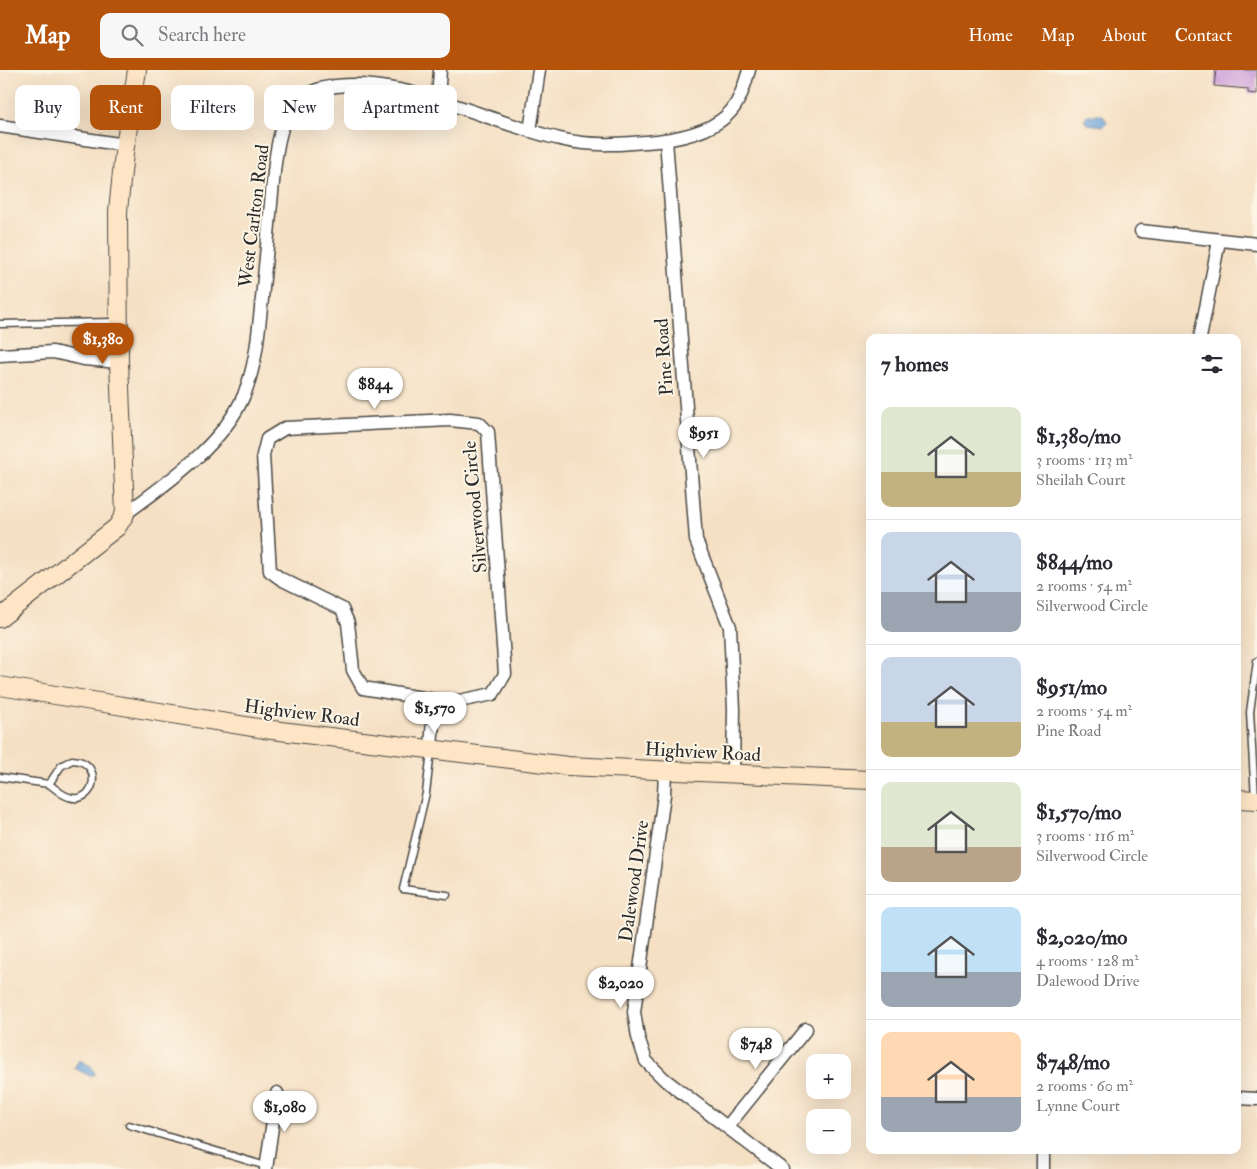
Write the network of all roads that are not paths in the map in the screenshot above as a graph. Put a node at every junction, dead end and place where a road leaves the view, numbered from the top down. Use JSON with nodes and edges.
{"nodes":[{"id":1,"x":137,"y":70,"type":"edge"},
{"id":2,"x":440,"y":70,"type":"edge"},
{"id":3,"x":539,"y":70,"type":"edge"},
{"id":4,"x":749,"y":70,"type":"edge"},
{"id":5,"x":380,"y":85,"type":"edge"},
{"id":6,"x":439,"y":85,"type":"edge"},
{"id":7,"x":457,"y":106,"type":"edge"},
{"id":8,"x":0,"y":126,"type":"edge"},
{"id":9,"x":530,"y":131,"type":"junction"},
{"id":10,"x":666,"y":140,"type":"junction"},
{"id":11,"x":125,"y":145,"type":"junction"},
{"id":12,"x":1141,"y":232,"type":"dead end"},
{"id":13,"x":1219,"y":242,"type":"junction"},
{"id":14,"x":1257,"y":244,"type":"edge"},
{"id":15,"x":118,"y":322,"type":"junction"},
{"id":16,"x":0,"y":324,"type":"edge"},
{"id":17,"x":1201,"y":334,"type":"edge"},
{"id":18,"x":0,"y":355,"type":"edge"},
{"id":19,"x":119,"y":362,"type":"junction"},
{"id":20,"x":125,"y":514,"type":"junction"},
{"id":21,"x":0,"y":618,"type":"edge"},
{"id":22,"x":1257,"y":661,"type":"edge"},
{"id":23,"x":0,"y":686,"type":"edge"},
{"id":24,"x":434,"y":700,"type":"junction"},
{"id":25,"x":1254,"y":703,"type":"edge"},
{"id":26,"x":431,"y":750,"type":"junction"},
{"id":27,"x":665,"y":771,"type":"junction"},
{"id":28,"x":733,"y":774,"type":"junction"},
{"id":29,"x":0,"y":777,"type":"edge"},
{"id":30,"x":866,"y":780,"type":"edge"},
{"id":31,"x":49,"y":784,"type":"junction"},
{"id":32,"x":1241,"y":799,"type":"edge"},
{"id":33,"x":1256,"y":800,"type":"edge"},
{"id":34,"x":447,"y":895,"type":"dead end"},
{"id":35,"x":806,"y":1029,"type":"dead end"},
{"id":36,"x":277,"y":1093,"type":"dead end"},
{"id":37,"x":1241,"y":1098,"type":"edge"},
{"id":38,"x":1257,"y":1099,"type":"edge"},
{"id":39,"x":130,"y":1125,"type":"dead end"},
{"id":40,"x":727,"y":1127,"type":"junction"},
{"id":41,"x":1043,"y":1154,"type":"edge"},
{"id":42,"x":266,"y":1168,"type":"edge"},
{"id":43,"x":782,"y":1169,"type":"edge"},
{"id":44,"x":1043,"y":1169,"type":"edge"}],
"edges":[{"from":1,"to":11,"type":"street"},
{"from":2,"to":6,"type":"street"},
{"from":3,"to":9,"type":"street"},
{"from":4,"to":10,"type":"street","name":"West Carlton Road"},
{"from":5,"to":20,"type":"street","name":"West Carlton Road"},
{"from":7,"to":9,"type":"street","name":"West Carlton Road"},
{"from":8,"to":11,"type":"street"},
{"from":9,"to":10,"type":"street","name":"West Carlton Road"},
{"from":10,"to":28,"type":"street","name":"Pine Road"},
{"from":11,"to":15,"type":"street"},
{"from":12,"to":13,"type":"street"},
{"from":13,"to":14,"type":"street"},
{"from":13,"to":17,"type":"street"},
{"from":15,"to":16,"type":"lane"},
{"from":15,"to":19,"type":"street"},
{"from":18,"to":19,"type":"street"},
{"from":19,"to":20,"type":"street"},
{"from":20,"to":21,"type":"street"},
{"from":22,"to":25,"type":"lane"},
{"from":23,"to":26,"type":"street","name":"Highview Road"},
{"from":24,"to":24,"type":"street","name":"Silverwood Circle"},
{"from":24,"to":26,"type":"street"},
{"from":25,"to":33,"type":"lane"},
{"from":26,"to":27,"type":"street","name":"Highview Road"},
{"from":26,"to":34,"type":"lane"},
{"from":27,"to":28,"type":"street","name":"Highview Road"},
{"from":27,"to":40,"type":"street","name":"Dalewood Drive"},
{"from":28,"to":30,"type":"street","name":"Highview Road"},
{"from":29,"to":31,"type":"lane"},
{"from":31,"to":31,"type":"lane"},
{"from":32,"to":33,"type":"street"},
{"from":35,"to":40,"type":"street"},
{"from":36,"to":42,"type":"street"},
{"from":37,"to":38,"type":"street"},
{"from":39,"to":42,"type":"lane"},
{"from":40,"to":43,"type":"street","name":"Dalewood Drive"},
{"from":41,"to":44,"type":"street"}]}
